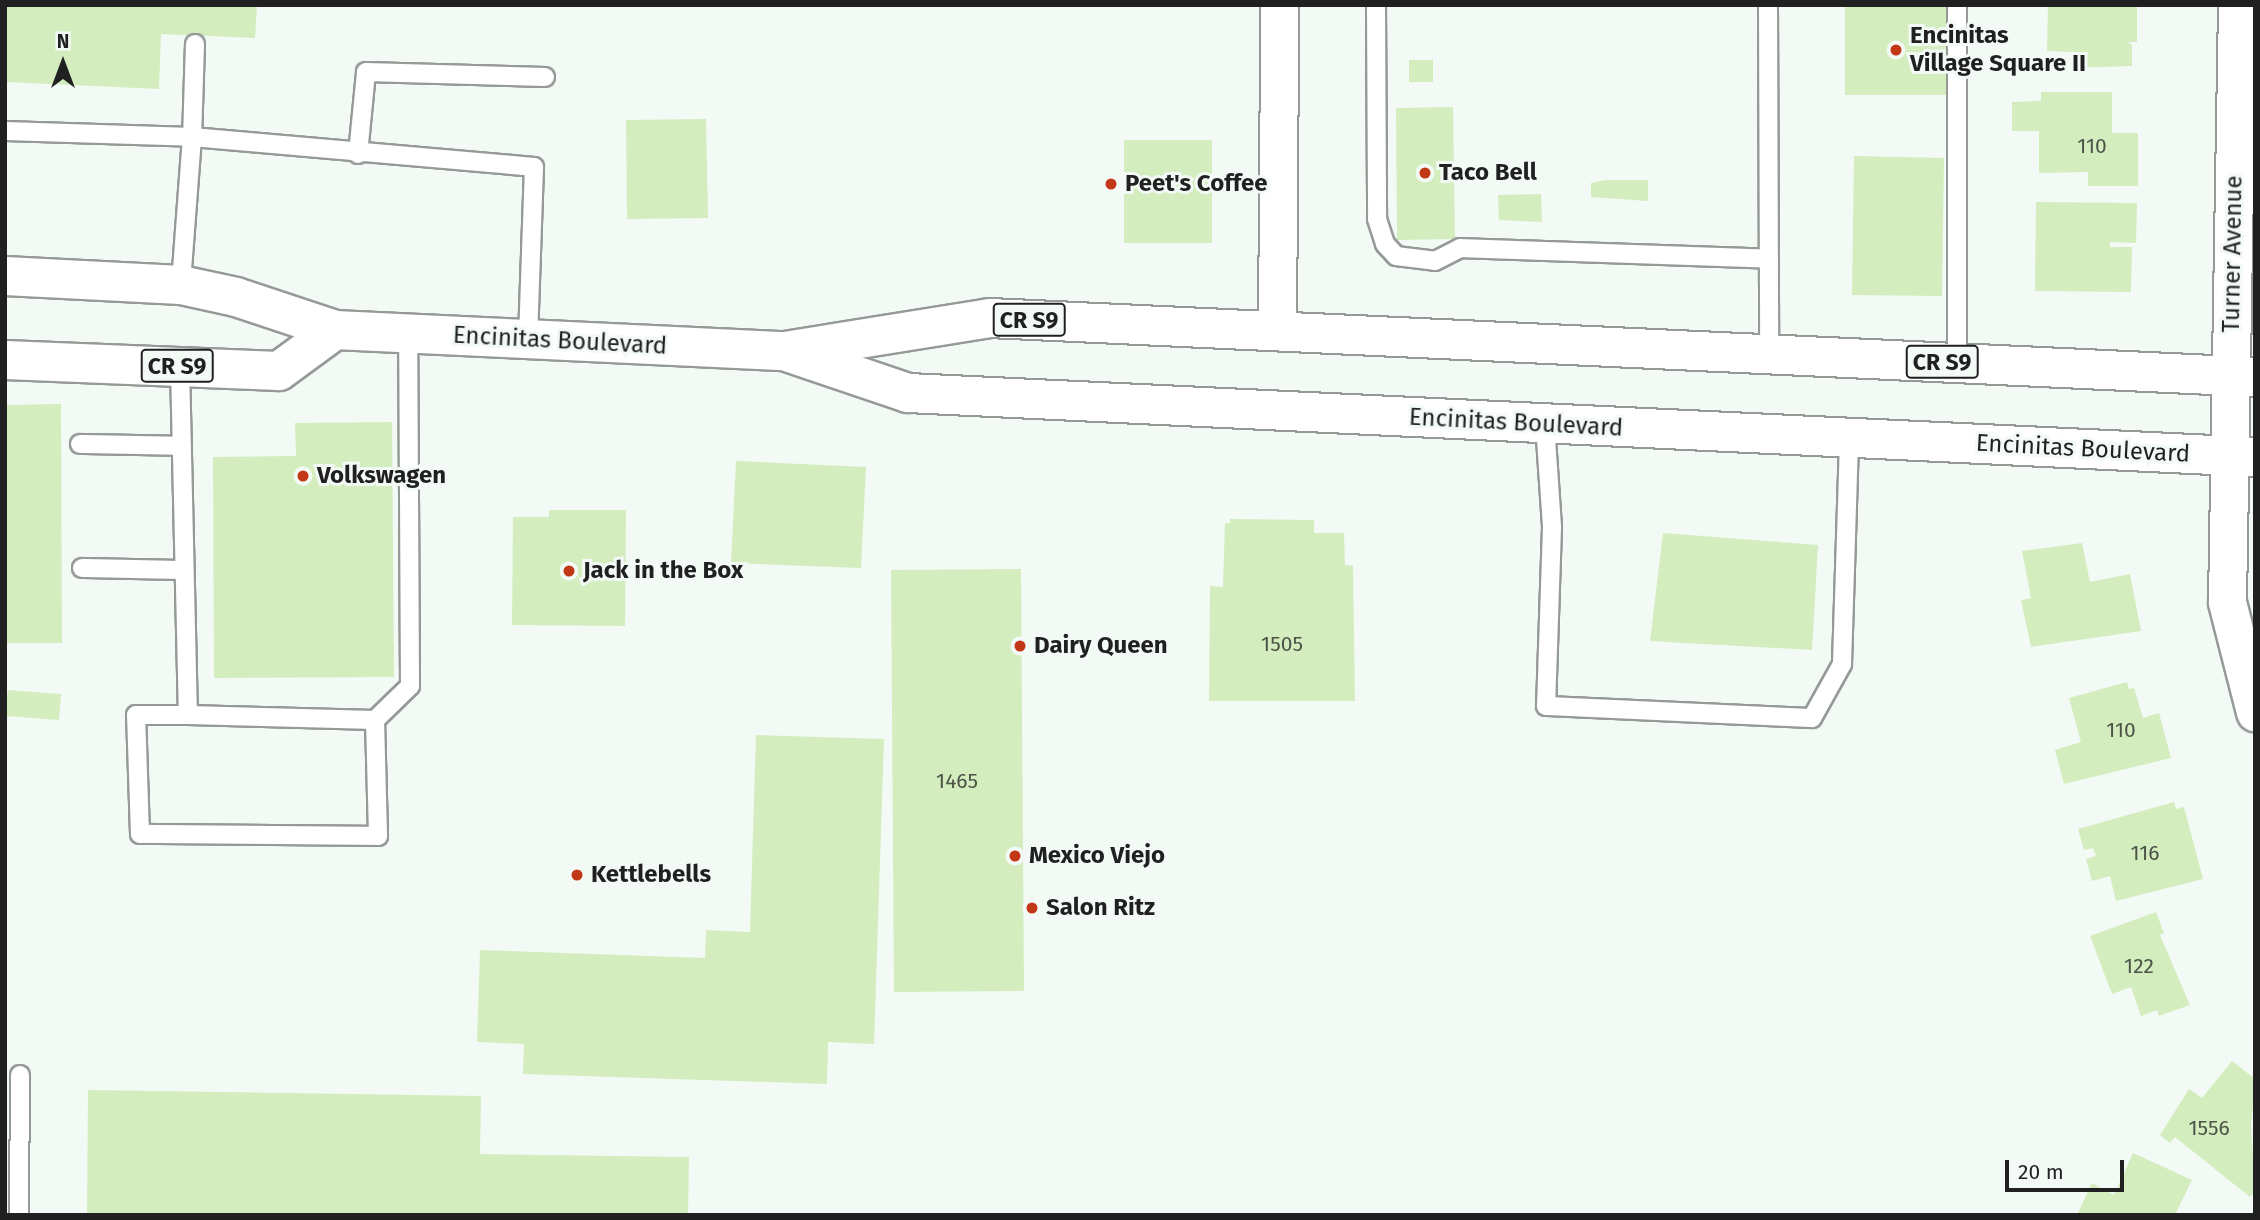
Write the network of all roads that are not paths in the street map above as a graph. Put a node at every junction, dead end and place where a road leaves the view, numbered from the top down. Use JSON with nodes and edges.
{"nodes":[{"id":1,"x":1279,"y":5,"type":"edge"},
{"id":2,"x":1376,"y":5,"type":"edge"},
{"id":3,"x":1768,"y":5,"type":"edge"},
{"id":4,"x":1957,"y":5,"type":"edge"},
{"id":5,"x":2237,"y":5,"type":"edge"},
{"id":6,"x":195,"y":44,"type":"dead end"},
{"id":7,"x":545,"y":78,"type":"dead end"},
{"id":8,"x":5,"y":131,"type":"edge"},
{"id":9,"x":192,"y":137,"type":"junction"},
{"id":10,"x":358,"y":154,"type":"junction"},
{"id":11,"x":1769,"y":260,"type":"junction"},
{"id":12,"x":5,"y":276,"type":"edge"},
{"id":13,"x":181,"y":285,"type":"junction"},
{"id":14,"x":335,"y":330,"type":"junction"},
{"id":15,"x":1276,"y":331,"type":"junction"},
{"id":16,"x":408,"y":334,"type":"junction"},
{"id":17,"x":528,"y":338,"type":"junction"},
{"id":18,"x":785,"y":351,"type":"junction"},
{"id":19,"x":1769,"y":353,"type":"junction"},
{"id":20,"x":5,"y":360,"type":"edge"},
{"id":21,"x":1957,"y":363,"type":"junction"},
{"id":22,"x":180,"y":366,"type":"junction"},
{"id":23,"x":2243,"y":376,"type":"edge"},
{"id":24,"x":1545,"y":424,"type":"junction"},
{"id":25,"x":1849,"y":438,"type":"junction"},
{"id":26,"x":80,"y":444,"type":"dead end"},
{"id":27,"x":181,"y":446,"type":"junction"},
{"id":28,"x":2243,"y":456,"type":"edge"},
{"id":29,"x":82,"y":568,"type":"dead end"},
{"id":30,"x":184,"y":570,"type":"junction"},
{"id":31,"x":2255,"y":712,"type":"edge"},
{"id":32,"x":188,"y":715,"type":"junction"},
{"id":33,"x":375,"y":720,"type":"junction"},
{"id":34,"x":20,"y":1075,"type":"dead end"},
{"id":35,"x":19,"y":1215,"type":"edge"}],
"edges":[{"from":1,"to":15,"type":"street"},
{"from":2,"to":11,"type":"lane"},
{"from":3,"to":11,"type":"lane"},
{"from":4,"to":21,"type":"lane"},
{"from":5,"to":23,"type":"street","name":"Turner Avenue"},
{"from":6,"to":9,"type":"lane"},
{"from":7,"to":10,"type":"lane"},
{"from":8,"to":9,"type":"lane"},
{"from":9,"to":10,"type":"lane"},
{"from":9,"to":13,"type":"lane"},
{"from":10,"to":17,"type":"lane"},
{"from":11,"to":19,"type":"lane"},
{"from":12,"to":13,"type":"main road","name":"Encinitas Boulevard","number":"CR S9"},
{"from":13,"to":14,"type":"main road","name":"Encinitas Boulevard","number":"CR S9"},
{"from":14,"to":16,"type":"main road","name":"Encinitas Boulevard","number":"CR S9"},
{"from":14,"to":22,"type":"main road","number":"CR S9"},
{"from":15,"to":18,"type":"main road","name":"Encinitas Boulevard","number":"CR S9"},
{"from":15,"to":19,"type":"main road","name":"Encinitas Boulevard","number":"CR S9"},
{"from":16,"to":17,"type":"main road","name":"Encinitas Boulevard","number":"CR S9"},
{"from":16,"to":33,"type":"lane"},
{"from":17,"to":18,"type":"main road","name":"Encinitas Boulevard","number":"CR S9"},
{"from":18,"to":24,"type":"main road","name":"Encinitas Boulevard"},
{"from":19,"to":21,"type":"main road","name":"Encinitas Boulevard","number":"CR S9"},
{"from":20,"to":22,"type":"main road","number":"CR S9"},
{"from":21,"to":23,"type":"main road","name":"Encinitas Boulevard","number":"CR S9"},
{"from":22,"to":27,"type":"lane"},
{"from":23,"to":28,"type":"street","name":"Turner Avenue"},
{"from":24,"to":25,"type":"main road","name":"Encinitas Boulevard"},
{"from":24,"to":25,"type":"lane"},
{"from":25,"to":28,"type":"main road","name":"Encinitas Boulevard"},
{"from":26,"to":27,"type":"lane"},
{"from":27,"to":30,"type":"lane"},
{"from":28,"to":31,"type":"street","name":"Turner Avenue"},
{"from":29,"to":30,"type":"lane"},
{"from":30,"to":32,"type":"lane"},
{"from":32,"to":33,"type":"lane"},
{"from":32,"to":33,"type":"lane"},
{"from":34,"to":35,"type":"lane"}]}
